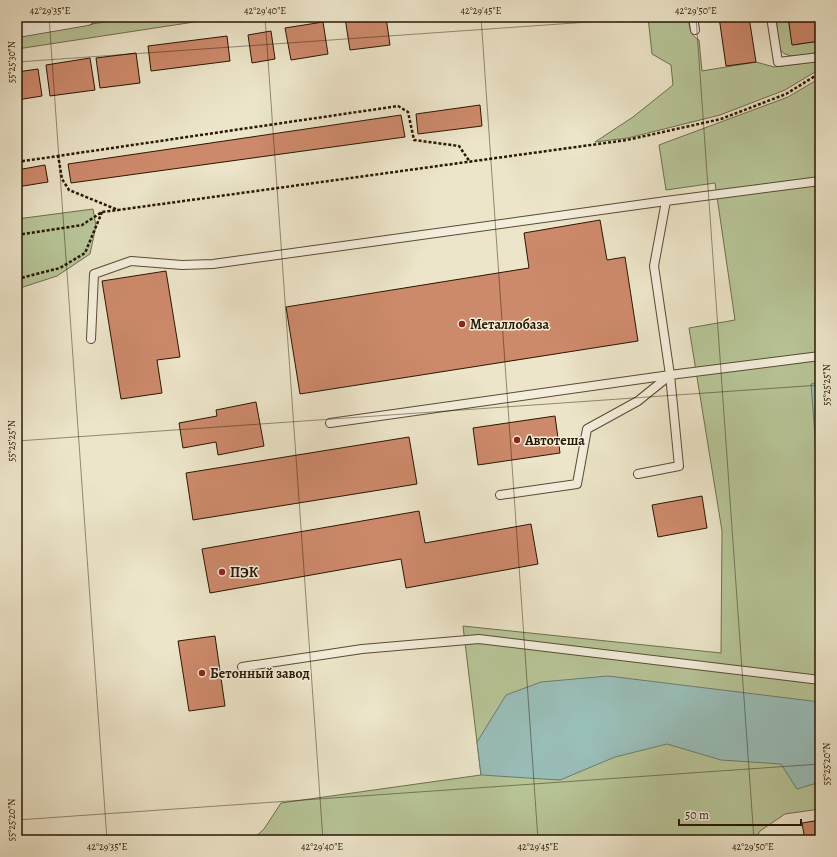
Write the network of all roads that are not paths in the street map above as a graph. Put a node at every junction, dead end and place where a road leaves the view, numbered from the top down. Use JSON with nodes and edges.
{"nodes":[{"id":1,"x":87,"y":17,"type":"edge"},
{"id":2,"x":694,"y":17,"type":"edge"},
{"id":3,"x":771,"y":17,"type":"edge"},
{"id":4,"x":17,"y":29,"type":"edge"},
{"id":5,"x":695,"y":30,"type":"dead end"},
{"id":6,"x":820,"y":56,"type":"edge"},
{"id":7,"x":820,"y":181,"type":"edge"},
{"id":8,"x":666,"y":201,"type":"junction"},
{"id":9,"x":91,"y":339,"type":"dead end"},
{"id":10,"x":820,"y":356,"type":"edge"},
{"id":11,"x":670,"y":375,"type":"junction"},
{"id":12,"x":330,"y":423,"type":"dead end"},
{"id":13,"x":638,"y":474,"type":"dead end"},
{"id":14,"x":500,"y":495,"type":"dead end"},
{"id":15,"x":242,"y":667,"type":"dead end"},
{"id":16,"x":820,"y":680,"type":"edge"}],
"edges":[{"from":1,"to":4,"type":"street"},
{"from":2,"to":5,"type":"lane"},
{"from":3,"to":6,"type":"lane"},
{"from":7,"to":8,"type":"lane"},
{"from":8,"to":9,"type":"lane"},
{"from":8,"to":11,"type":"lane"},
{"from":10,"to":11,"type":"lane"},
{"from":11,"to":12,"type":"lane"},
{"from":11,"to":13,"type":"lane"},
{"from":11,"to":14,"type":"lane"},
{"from":15,"to":16,"type":"lane"}]}
